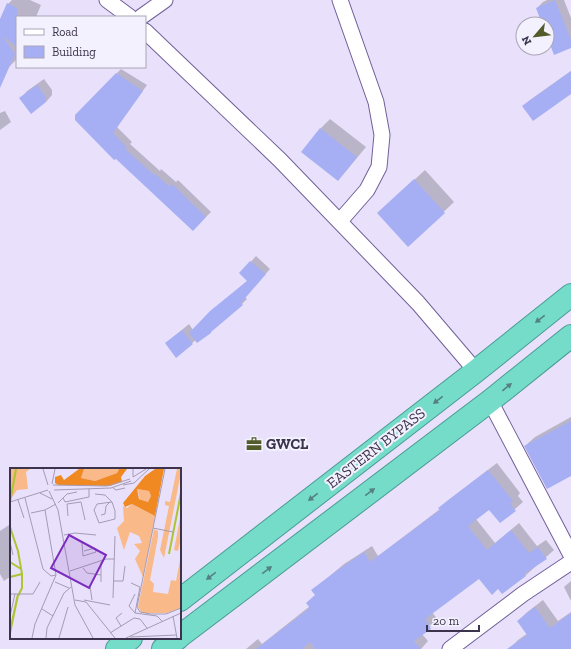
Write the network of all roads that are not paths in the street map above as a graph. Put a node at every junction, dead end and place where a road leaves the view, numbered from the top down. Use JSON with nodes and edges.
{"nodes":[{"id":1,"x":107,"y":0,"type":"edge"},
{"id":2,"x":165,"y":0,"type":"edge"},
{"id":3,"x":340,"y":0,"type":"edge"},
{"id":4,"x":129,"y":16,"type":"edge"},
{"id":5,"x":142,"y":16,"type":"edge"},
{"id":6,"x":146,"y":32,"type":"edge"},
{"id":7,"x":340,"y":221,"type":"junction"},
{"id":8,"x":571,"y":295,"type":"edge"},
{"id":9,"x":571,"y":336,"type":"edge"},
{"id":10,"x":476,"y":371,"type":"junction"},
{"id":11,"x":490,"y":401,"type":"junction"},
{"id":12,"x":571,"y":555,"type":"edge"},
{"id":13,"x":571,"y":562,"type":"edge"},
{"id":14,"x":181,"y":599,"type":"edge"},
{"id":15,"x":181,"y":635,"type":"edge"},
{"id":16,"x":130,"y":639,"type":"edge"},
{"id":17,"x":176,"y":639,"type":"edge"},
{"id":18,"x":117,"y":649,"type":"edge"},
{"id":19,"x":163,"y":649,"type":"edge"},
{"id":20,"x":450,"y":649,"type":"edge"}],
"edges":[{"from":1,"to":4,"type":"street"},
{"from":2,"to":5,"type":"street"},
{"from":3,"to":7,"type":"street"},
{"from":6,"to":7,"type":"street"},
{"from":7,"to":10,"type":"street"},
{"from":8,"to":10,"type":"highway","name":"EASTERN BYPASS","one_way":true},
{"from":11,"to":9,"type":"highway","name":"EASTERN BYPASS","one_way":true},
{"from":10,"to":14,"type":"highway","name":"EASTERN BYPASS","one_way":true},
{"from":11,"to":12,"type":"street"},
{"from":15,"to":11,"type":"highway","name":"EASTERN BYPASS","one_way":true},
{"from":13,"to":20,"type":"street"},
{"from":16,"to":18,"type":"highway"},
{"from":17,"to":19,"type":"highway","name":"EASTERN BYPASS"}]}
